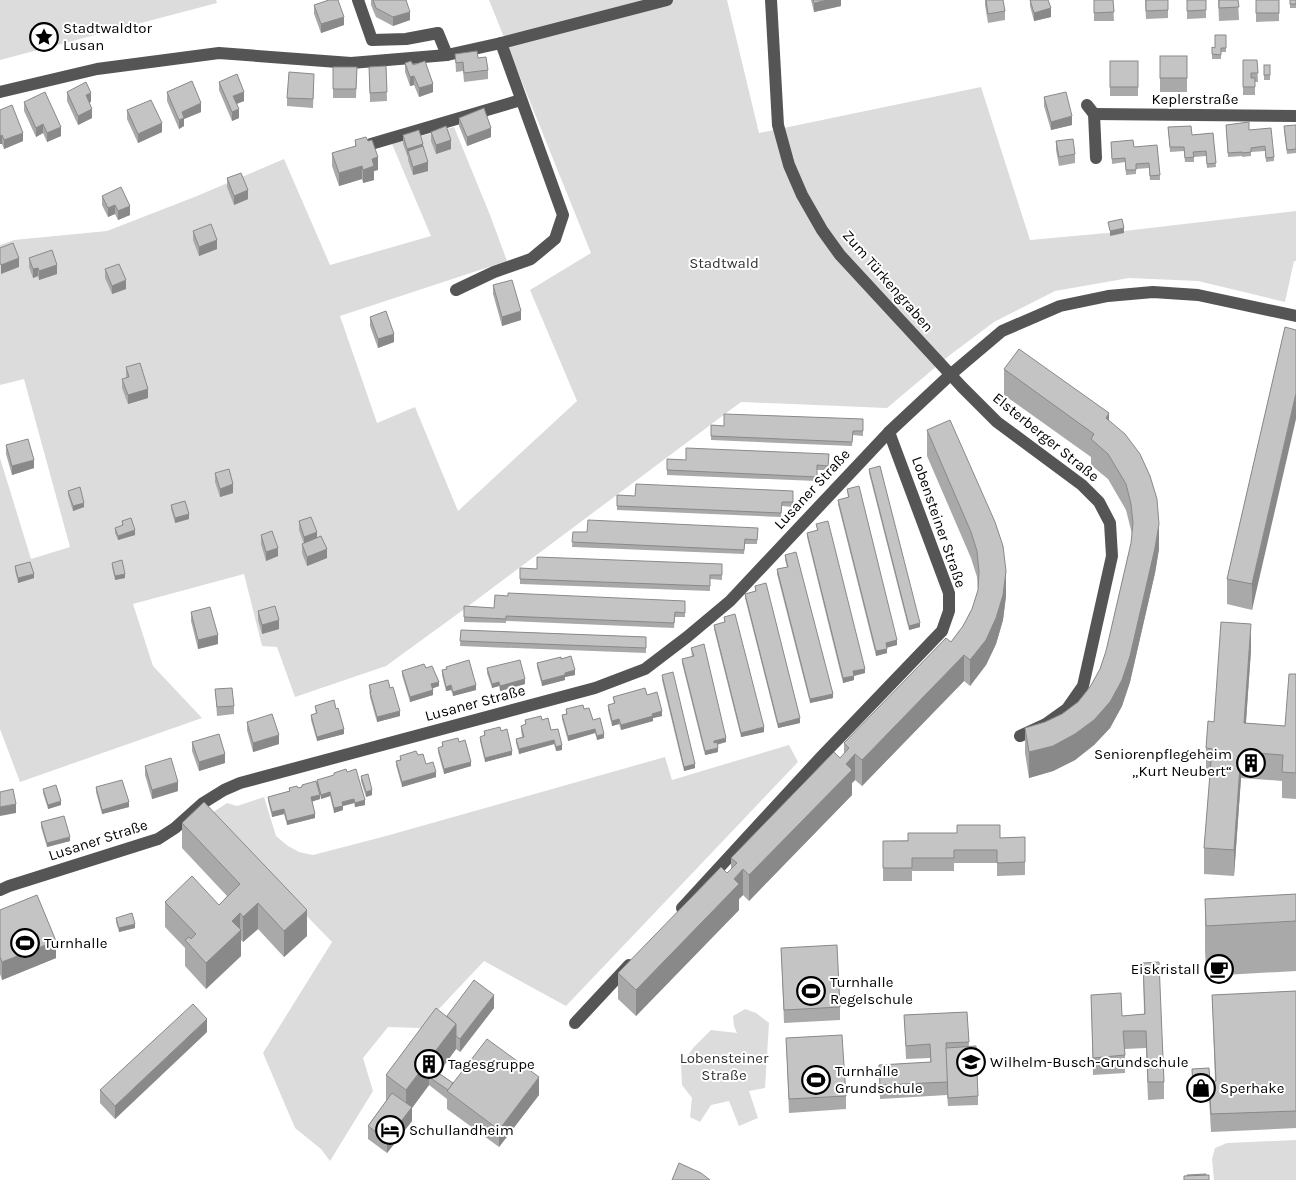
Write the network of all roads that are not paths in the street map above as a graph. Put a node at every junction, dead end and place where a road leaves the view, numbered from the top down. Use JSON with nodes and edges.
{"nodes":[{"id":1,"x":358,"y":0,"type":"edge"},
{"id":2,"x":667,"y":0,"type":"edge"},
{"id":3,"x":771,"y":0,"type":"edge"},
{"id":4,"x":501,"y":43,"type":"junction"},
{"id":5,"x":447,"y":55,"type":"junction"},
{"id":6,"x":0,"y":92,"type":"edge"},
{"id":7,"x":522,"y":100,"type":"junction"},
{"id":8,"x":1296,"y":116,"type":"edge"},
{"id":9,"x":371,"y":144,"type":"edge"},
{"id":10,"x":1096,"y":158,"type":"dead end"},
{"id":11,"x":456,"y":290,"type":"dead end"},
{"id":12,"x":1296,"y":316,"type":"edge"},
{"id":13,"x":950,"y":375,"type":"junction"},
{"id":14,"x":889,"y":432,"type":"junction"},
{"id":15,"x":1020,"y":736,"type":"dead end"},
{"id":16,"x":0,"y":890,"type":"edge"},
{"id":17,"x":673,"y":918,"type":"edge"},
{"id":18,"x":640,"y":953,"type":"edge"},
{"id":19,"x":575,"y":1023,"type":"dead end"}],
"edges":[{"from":1,"to":5,"type":"street"},
{"from":2,"to":4,"type":"street"},
{"from":3,"to":13,"type":"street","name":"Zum Türkengraben"},
{"from":4,"to":5,"type":"street"},
{"from":4,"to":7,"type":"street"},
{"from":5,"to":6,"type":"street"},
{"from":7,"to":9,"type":"street"},
{"from":7,"to":11,"type":"street"},
{"from":8,"to":10,"type":"street","name":"Keplerstraße"},
{"from":12,"to":13,"type":"street"},
{"from":13,"to":14,"type":"street"},
{"from":13,"to":15,"type":"street","name":"Elsterberger Straße"},
{"from":14,"to":16,"type":"street","name":"Lusaner Straße"},
{"from":14,"to":17,"type":"street","name":"Lobensteiner Straße"},
{"from":18,"to":19,"type":"street"}]}
